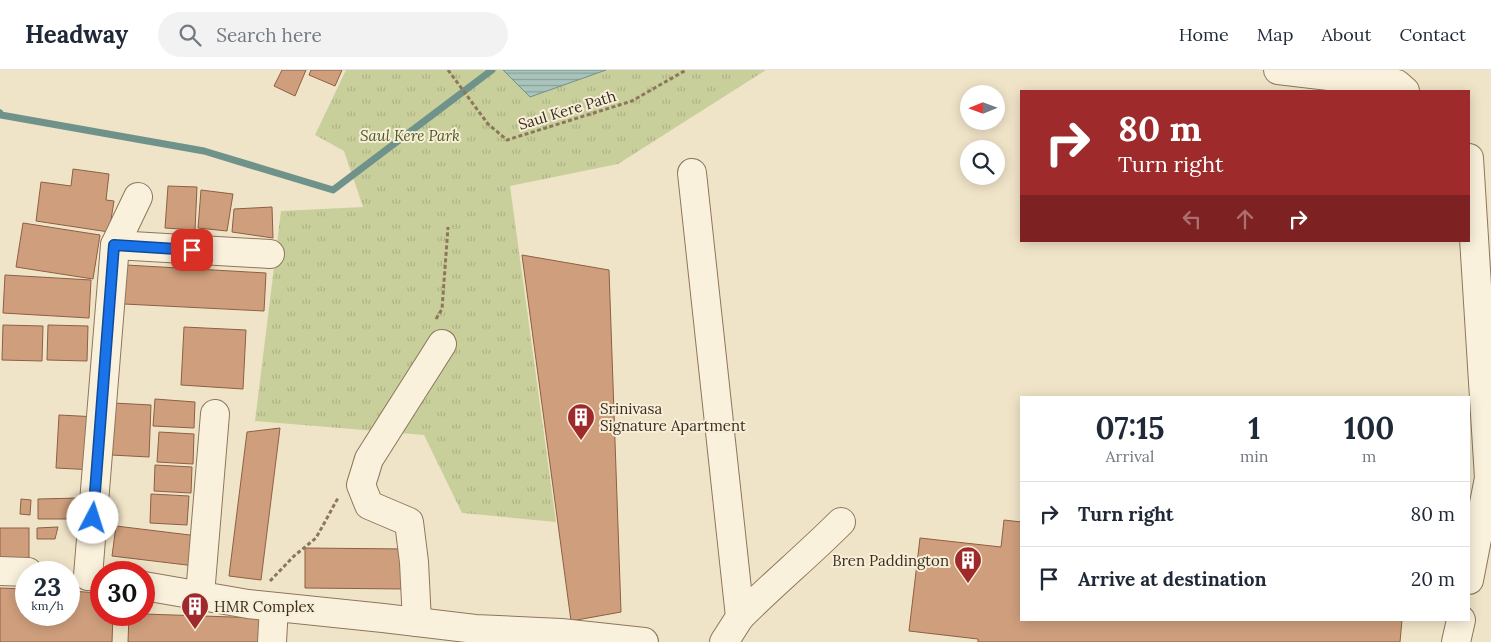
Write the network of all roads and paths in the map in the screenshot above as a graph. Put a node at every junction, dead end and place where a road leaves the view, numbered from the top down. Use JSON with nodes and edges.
{"nodes":[{"id":1,"x":448,"y":70,"type":"edge"},
{"id":2,"x":686,"y":70,"type":"edge"},
{"id":3,"x":1278,"y":70,"type":"edge"},
{"id":4,"x":1404,"y":90,"type":"edge"},
{"id":5,"x":692,"y":173,"type":"dead end"},
{"id":6,"x":1470,"y":174,"type":"edge"},
{"id":7,"x":138,"y":197,"type":"dead end"},
{"id":8,"x":114,"y":245,"type":"junction"},
{"id":9,"x":270,"y":254,"type":"dead end"},
{"id":10,"x":442,"y":344,"type":"dead end"},
{"id":11,"x":215,"y":414,"type":"dead end"},
{"id":12,"x":841,"y":522,"type":"dead end"},
{"id":13,"x":0,"y":571,"type":"edge"},
{"id":14,"x":15,"y":572,"type":"edge"},
{"id":15,"x":1470,"y":575,"type":"edge"},
{"id":16,"x":86,"y":577,"type":"edge"},
{"id":17,"x":155,"y":588,"type":"edge"},
{"id":18,"x":200,"y":595,"type":"junction"},
{"id":19,"x":274,"y":607,"type":"junction"},
{"id":20,"x":740,"y":616,"type":"junction"},
{"id":21,"x":1460,"y":621,"type":"edge"},
{"id":22,"x":417,"y":622,"type":"junction"},
{"id":23,"x":451,"y":634,"type":"edge"},
{"id":24,"x":560,"y":638,"type":"edge"},
{"id":25,"x":272,"y":642,"type":"edge"},
{"id":26,"x":644,"y":642,"type":"edge"},
{"id":27,"x":724,"y":642,"type":"edge"},
{"id":28,"x":1456,"y":642,"type":"edge"}],
"edges":[{"from":1,"to":2,"type":"path","name":"Saul Kere Path"},
{"from":3,"to":4,"type":"street"},
{"from":5,"to":20,"type":"street"},
{"from":6,"to":15,"type":"street"},
{"from":7,"to":8,"type":"street"},
{"from":8,"to":9,"type":"street"},
{"from":8,"to":16,"type":"street"},
{"from":10,"to":22,"type":"street"},
{"from":11,"to":18,"type":"street"},
{"from":12,"to":20,"type":"street"},
{"from":13,"to":14,"type":"street"},
{"from":17,"to":18,"type":"street"},
{"from":18,"to":19,"type":"street"},
{"from":19,"to":22,"type":"street"},
{"from":19,"to":25,"type":"street"},
{"from":20,"to":27,"type":"street"},
{"from":21,"to":28,"type":"street"},
{"from":22,"to":23,"type":"street"},
{"from":23,"to":24,"type":"street"},
{"from":24,"to":26,"type":"street"}]}
